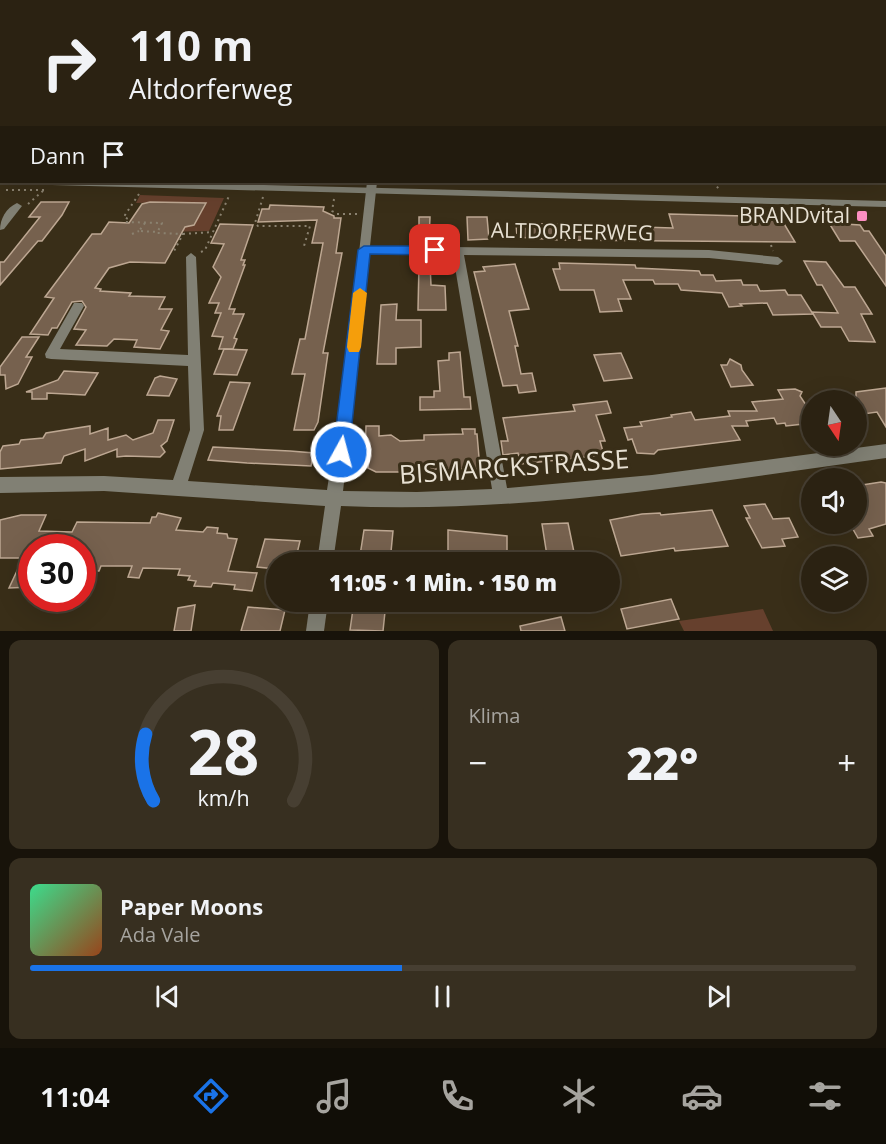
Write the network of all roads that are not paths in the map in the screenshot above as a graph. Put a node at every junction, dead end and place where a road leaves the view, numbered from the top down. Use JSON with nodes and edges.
{"nodes":[{"id":1,"x":132,"y":183,"type":"edge"},
{"id":2,"x":372,"y":186,"type":"edge"},
{"id":3,"x":886,"y":204,"type":"edge"},
{"id":4,"x":17,"y":206,"type":"road end"},
{"id":5,"x":0,"y":227,"type":"edge"},
{"id":6,"x":364,"y":250,"type":"junction"},
{"id":7,"x":458,"y":250,"type":"junction"},
{"id":8,"x":191,"y":257,"type":"road end"},
{"id":9,"x":778,"y":261,"type":"dead end"},
{"id":10,"x":78,"y":306,"type":"dead end"},
{"id":11,"x":195,"y":361,"type":"junction"},
{"id":12,"x":886,"y":451,"type":"edge"},
{"id":13,"x":0,"y":485,"type":"edge"},
{"id":14,"x":178,"y":487,"type":"junction"},
{"id":15,"x":501,"y":497,"type":"junction"},
{"id":16,"x":335,"y":498,"type":"junction"},
{"id":17,"x":327,"y":552,"type":"edge"},
{"id":18,"x":318,"y":612,"type":"edge"},
{"id":19,"x":315,"y":631,"type":"edge"}],
"edges":[{"from":1,"to":2,"type":"street"},
{"from":2,"to":3,"type":"street"},
{"from":2,"to":6,"type":"street"},
{"from":4,"to":5,"type":"street"},
{"from":6,"to":7,"type":"street","name":"ALTDORFERWEG"},
{"from":6,"to":16,"type":"street"},
{"from":7,"to":9,"type":"street","name":"ALTDORFERWEG"},
{"from":7,"to":15,"type":"street"},
{"from":8,"to":11,"type":"street"},
{"from":10,"to":11,"type":"street"},
{"from":11,"to":14,"type":"street"},
{"from":12,"to":15,"type":"street","name":"BISMARCKSTRASSE"},
{"from":13,"to":14,"type":"street","name":"BISMARCKSTRASSE"},
{"from":14,"to":16,"type":"street","name":"BISMARCKSTRASSE"},
{"from":15,"to":16,"type":"street","name":"BISMARCKSTRASSE"},
{"from":16,"to":17,"type":"street"},
{"from":18,"to":19,"type":"street"}]}
